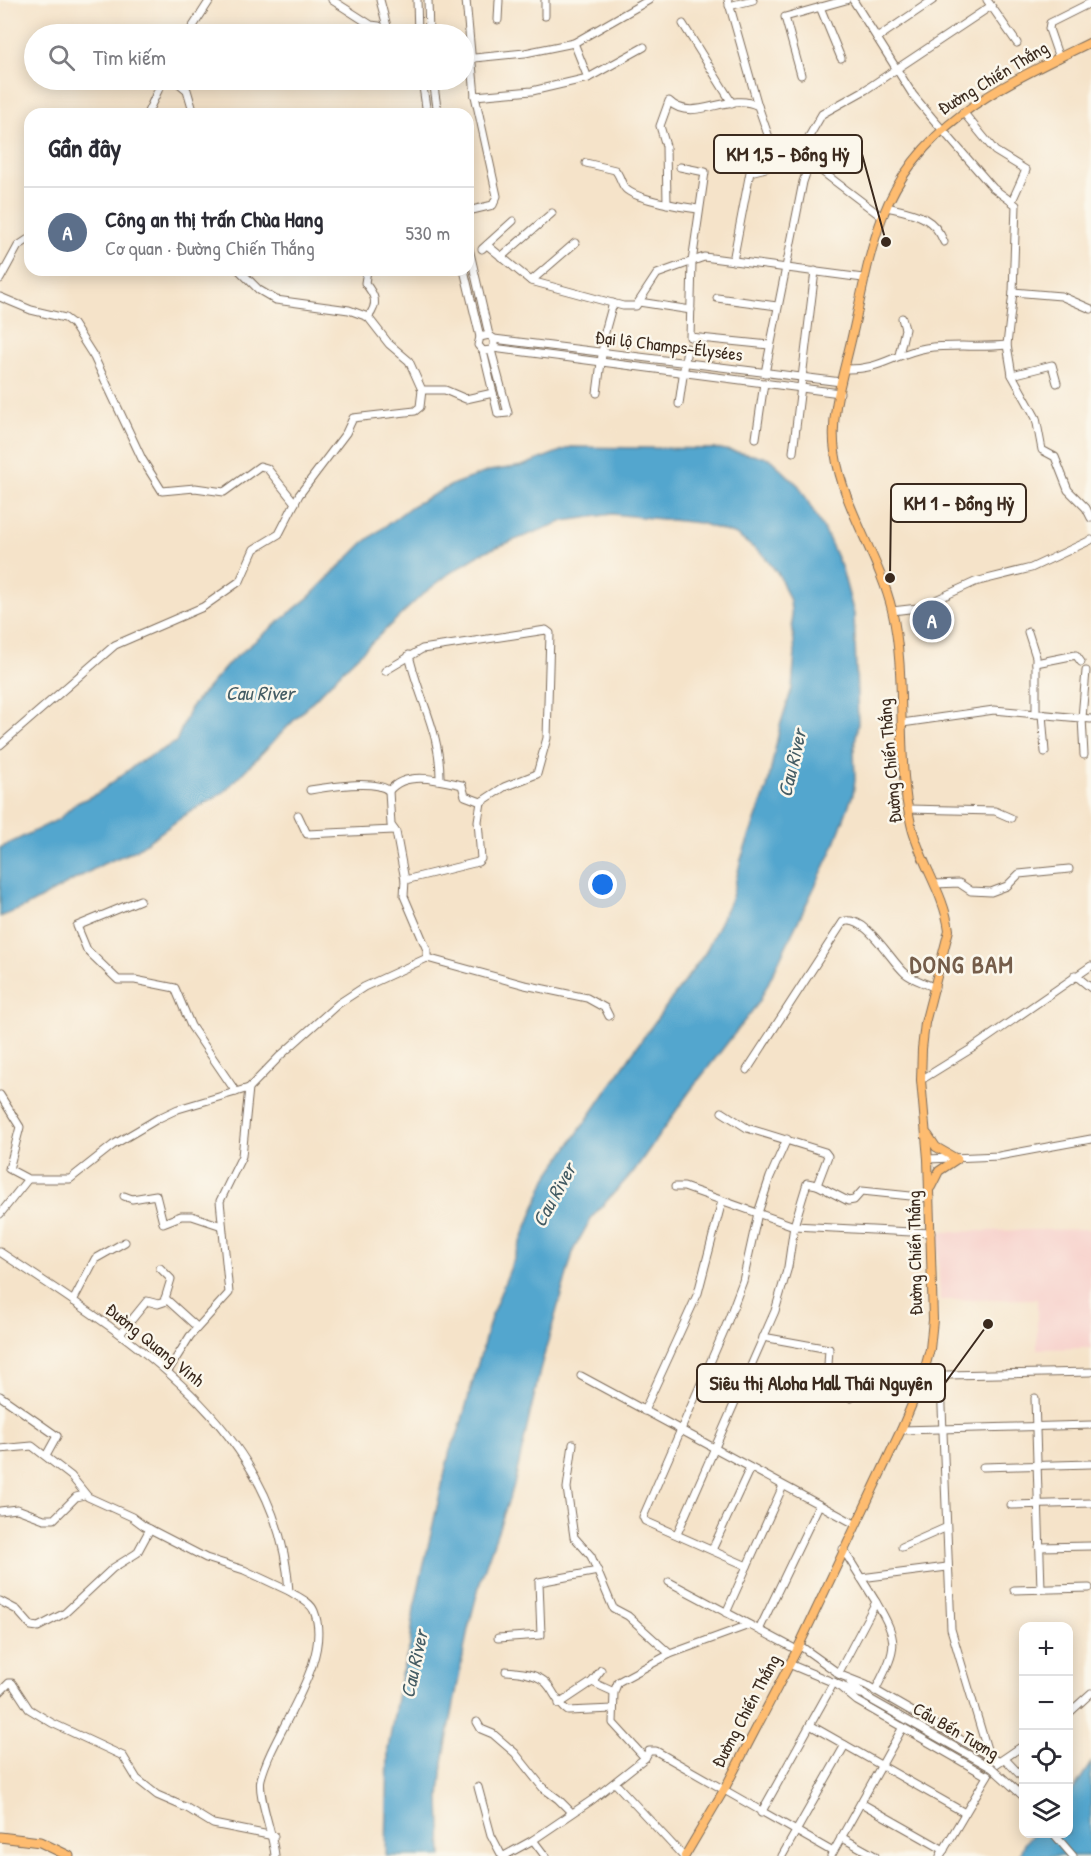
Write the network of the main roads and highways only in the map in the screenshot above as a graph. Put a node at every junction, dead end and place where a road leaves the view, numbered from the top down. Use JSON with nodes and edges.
{"nodes":[{"id":1,"x":1091,"y":42,"type":"edge"},
{"id":2,"x":927,"y":1134,"type":"junction"},
{"id":3,"x":930,"y":1194,"type":"junction"},
{"id":4,"x":0,"y":1837,"type":"edge"},
{"id":5,"x":69,"y":1856,"type":"edge"},
{"id":6,"x":684,"y":1856,"type":"edge"}],
"edges":[{"from":1,"to":2,"type":"main road","name":"Đường Chiến Thắng"},
{"from":2,"to":3,"type":"main road","name":"Đường Chiến Thắng"},
{"from":2,"to":3,"type":"main road"},
{"from":3,"to":6,"type":"main road","name":"Đường Chiến Thắng"},
{"from":4,"to":5,"type":"highway"}]}
